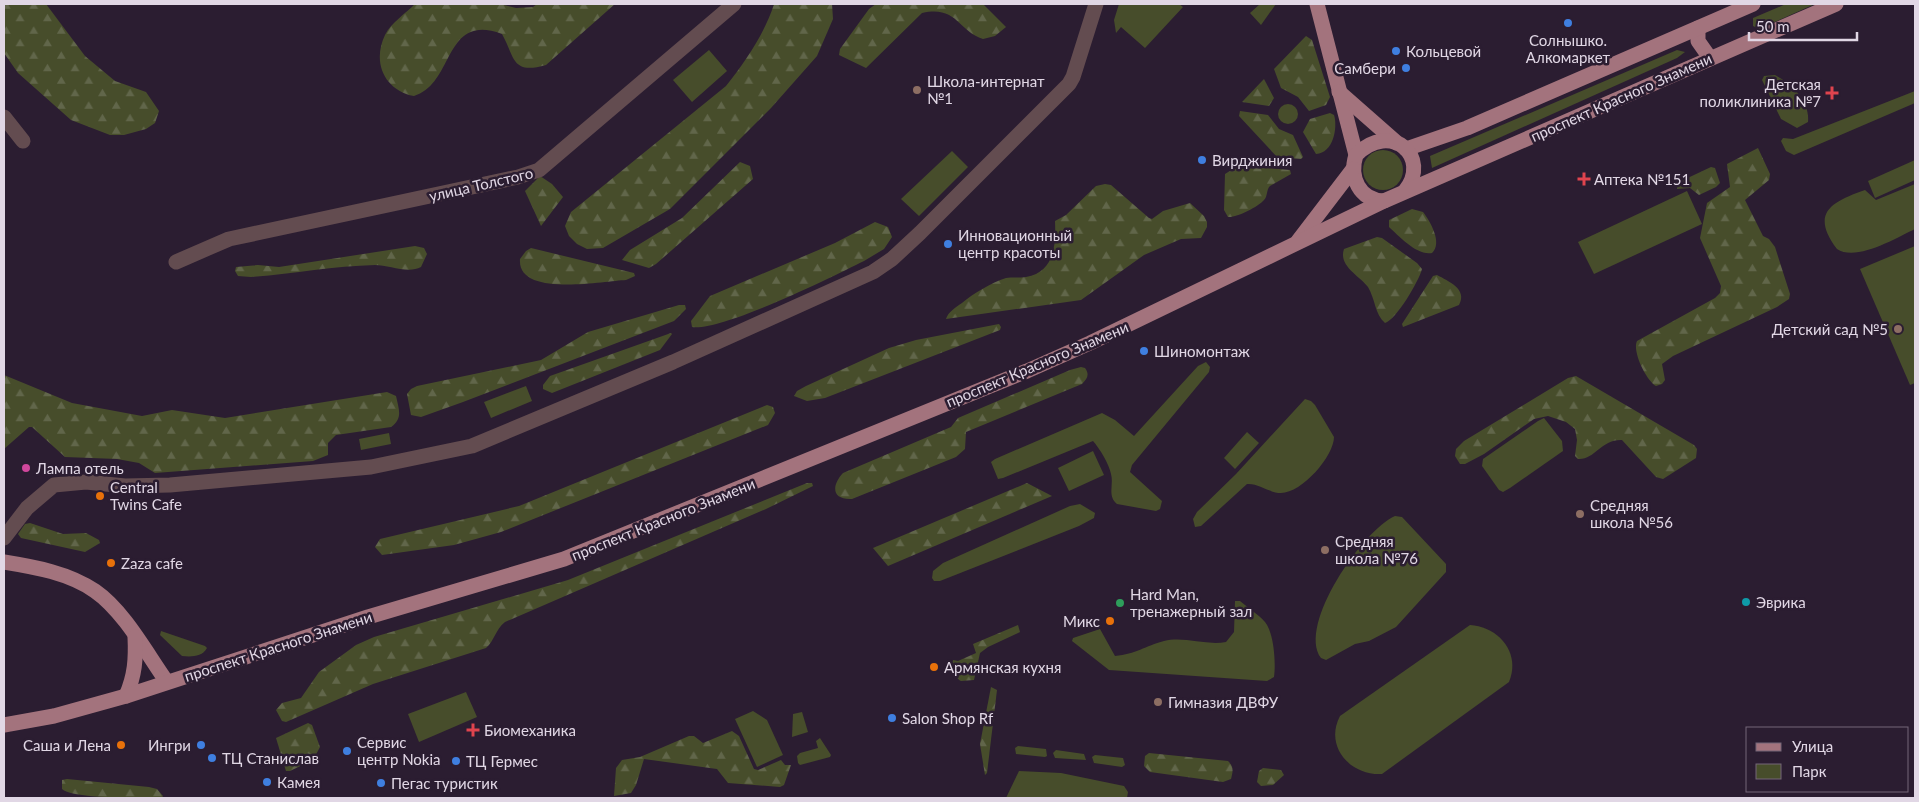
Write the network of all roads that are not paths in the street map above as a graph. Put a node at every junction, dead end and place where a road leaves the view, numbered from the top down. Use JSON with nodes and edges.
{"nodes":[{"id":1,"x":734,"y":4,"type":"edge"},
{"id":2,"x":1096,"y":4,"type":"edge"},
{"id":3,"x":1317,"y":4,"type":"edge"},
{"id":4,"x":1753,"y":4,"type":"edge"},
{"id":5,"x":1836,"y":4,"type":"edge"},
{"id":6,"x":1698,"y":28,"type":"junction"},
{"id":7,"x":1710,"y":58,"type":"junction"},
{"id":8,"x":1338,"y":91,"type":"junction"},
{"id":9,"x":4,"y":117,"type":"edge"},
{"id":10,"x":23,"y":141,"type":"dead end"},
{"id":11,"x":1402,"y":146,"type":"junction"},
{"id":12,"x":1355,"y":162,"type":"junction"},
{"id":13,"x":1405,"y":191,"type":"junction"},
{"id":14,"x":1384,"y":201,"type":"junction"},
{"id":15,"x":1296,"y":244,"type":"junction"},
{"id":16,"x":176,"y":262,"type":"dead end"},
{"id":17,"x":4,"y":538,"type":"edge"},
{"id":18,"x":4,"y":562,"type":"edge"},
{"id":19,"x":135,"y":637,"type":"junction"},
{"id":20,"x":168,"y":682,"type":"junction"},
{"id":21,"x":126,"y":696,"type":"junction"},
{"id":22,"x":4,"y":725,"type":"edge"}],
"edges":[{"from":1,"to":16,"type":"street","name":"улица Толстого"},
{"from":2,"to":17,"type":"street"},
{"from":3,"to":8,"type":"main road"},
{"from":4,"to":6,"type":"main road","name":"проспект Красного Знамени"},
{"from":5,"to":7,"type":"main road","name":"проспект Красного Знамени"},
{"from":6,"to":7,"type":"main road"},
{"from":6,"to":11,"type":"main road","name":"проспект Красного Знамени"},
{"from":7,"to":13,"type":"main road","name":"проспект Красного Знамени"},
{"from":8,"to":11,"type":"main road"},
{"from":8,"to":12,"type":"main road"},
{"from":9,"to":10,"type":"street"},
{"from":11,"to":12,"type":"main road","name":"проспект Красного Знамени"},
{"from":11,"to":13,"type":"main road"},
{"from":12,"to":14,"type":"main road"},
{"from":12,"to":15,"type":"main road","name":"проспект Красного Знамени"},
{"from":13,"to":14,"type":"main road","name":"проспект Красного Знамени"},
{"from":14,"to":15,"type":"main road","name":"проспект Красного Знамени"},
{"from":15,"to":20,"type":"main road","name":"проспект Красного Знамени"},
{"from":18,"to":19,"type":"main road"},
{"from":19,"to":20,"type":"main road"},
{"from":19,"to":21,"type":"main road"},
{"from":20,"to":21,"type":"main road","name":"проспект Красного Знамени"},
{"from":21,"to":22,"type":"main road","name":"проспект Красного Знамени"}]}
